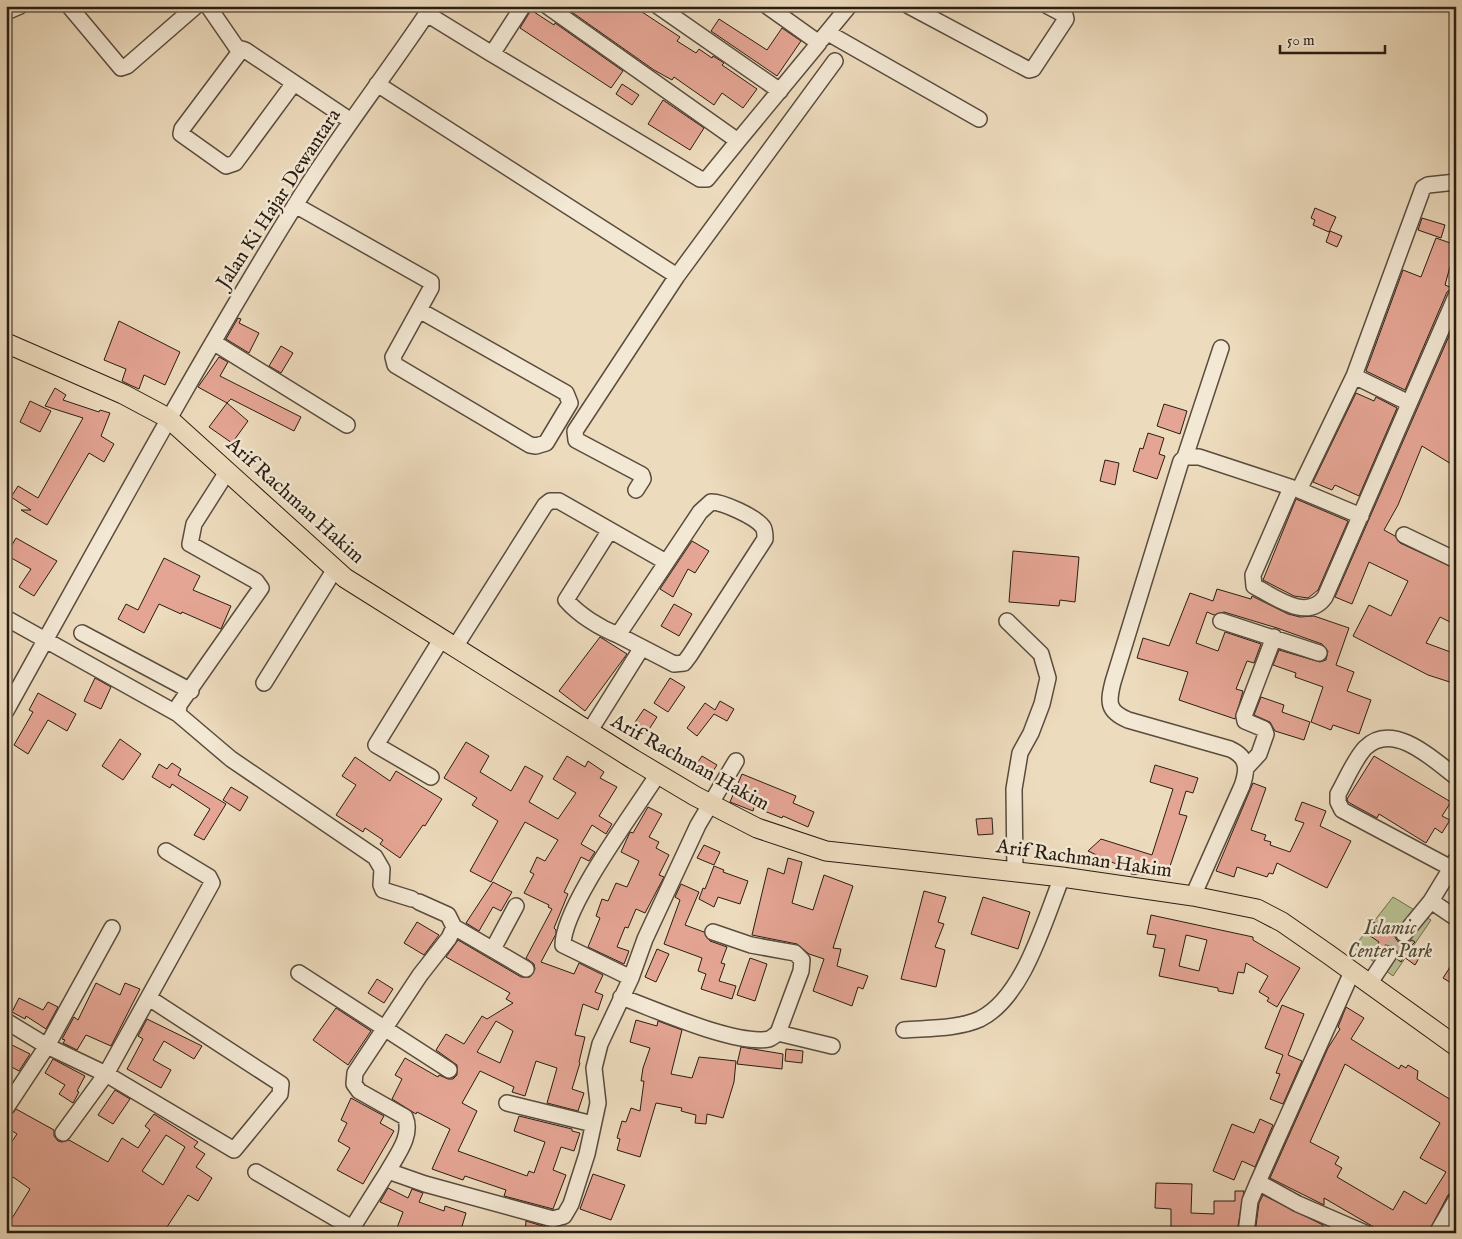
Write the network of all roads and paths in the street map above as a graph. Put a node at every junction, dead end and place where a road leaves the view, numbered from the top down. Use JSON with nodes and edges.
{"nodes":[{"id":1,"x":20,"y":6,"type":"edge"},
{"id":2,"x":69,"y":6,"type":"edge"},
{"id":3,"x":196,"y":6,"type":"edge"},
{"id":4,"x":208,"y":6,"type":"edge"},
{"id":5,"x":523,"y":6,"type":"edge"},
{"id":6,"x":547,"y":6,"type":"edge"},
{"id":7,"x":658,"y":6,"type":"edge"},
{"id":8,"x":767,"y":6,"type":"edge"},
{"id":9,"x":849,"y":6,"type":"edge"},
{"id":10,"x":909,"y":6,"type":"edge"},
{"id":11,"x":1048,"y":6,"type":"edge"},
{"id":12,"x":429,"y":10,"type":"edge"},
{"id":13,"x":6,"y":12,"type":"edge"},
{"id":14,"x":824,"y":38,"type":"junction"},
{"id":15,"x":239,"y":52,"type":"junction"},
{"id":16,"x":492,"y":54,"type":"junction"},
{"id":17,"x":835,"y":61,"type":"dead end"},
{"id":18,"x":294,"y":83,"type":"junction"},
{"id":19,"x":377,"y":84,"type":"junction"},
{"id":20,"x":780,"y":90,"type":"junction"},
{"id":21,"x":979,"y":119,"type":"dead end"},
{"id":22,"x":352,"y":121,"type":"junction"},
{"id":23,"x":738,"y":141,"type":"junction"},
{"id":24,"x":1456,"y":182,"type":"edge"},
{"id":25,"x":295,"y":205,"type":"junction"},
{"id":26,"x":678,"y":276,"type":"junction"},
{"id":27,"x":1456,"y":296,"type":"edge"},
{"id":28,"x":419,"y":310,"type":"junction"},
{"id":29,"x":213,"y":342,"type":"junction"},
{"id":30,"x":6,"y":343,"type":"edge"},
{"id":31,"x":1221,"y":348,"type":"dead end"},
{"id":32,"x":1354,"y":376,"type":"junction"},
{"id":33,"x":1409,"y":403,"type":"junction"},
{"id":34,"x":168,"y":418,"type":"junction"},
{"id":35,"x":347,"y":425,"type":"dead end"},
{"id":36,"x":1185,"y":457,"type":"junction"},
{"id":37,"x":228,"y":472,"type":"junction"},
{"id":38,"x":1295,"y":489,"type":"junction"},
{"id":39,"x":636,"y":490,"type":"dead end"},
{"id":40,"x":1361,"y":516,"type":"junction"},
{"id":41,"x":610,"y":530,"type":"junction"},
{"id":42,"x":1404,"y":535,"type":"dead end"},
{"id":43,"x":1456,"y":560,"type":"edge"},
{"id":44,"x":666,"y":562,"type":"junction"},
{"id":45,"x":334,"y":569,"type":"junction"},
{"id":46,"x":6,"y":618,"type":"edge"},
{"id":47,"x":1221,"y":620,"type":"dead end"},
{"id":48,"x":1007,"y":621,"type":"dead end"},
{"id":49,"x":82,"y":633,"type":"dead end"},
{"id":50,"x":618,"y":635,"type":"junction"},
{"id":51,"x":1274,"y":638,"type":"junction"},
{"id":52,"x":46,"y":639,"type":"junction"},
{"id":53,"x":448,"y":642,"type":"junction"},
{"id":54,"x":641,"y":649,"type":"junction"},
{"id":55,"x":1319,"y":653,"type":"dead end"},
{"id":56,"x":264,"y":683,"type":"dead end"},
{"id":57,"x":190,"y":691,"type":"junction"},
{"id":58,"x":6,"y":711,"type":"edge"},
{"id":59,"x":178,"y":714,"type":"junction"},
{"id":60,"x":589,"y":732,"type":"junction"},
{"id":61,"x":736,"y":760,"type":"dead end"},
{"id":62,"x":1247,"y":767,"type":"junction"},
{"id":63,"x":658,"y":774,"type":"junction"},
{"id":64,"x":1456,"y":776,"type":"edge"},
{"id":65,"x":431,"y":777,"type":"dead end"},
{"id":66,"x":710,"y":804,"type":"junction"},
{"id":67,"x":166,"y":851,"type":"dead end"},
{"id":68,"x":1454,"y":864,"type":"edge"},
{"id":69,"x":1016,"y":873,"type":"junction"},
{"id":70,"x":1062,"y":877,"type":"junction"},
{"id":71,"x":1194,"y":896,"type":"junction"},
{"id":72,"x":1431,"y":901,"type":"junction"},
{"id":73,"x":516,"y":906,"type":"dead end"},
{"id":74,"x":1456,"y":918,"type":"edge"},
{"id":75,"x":454,"y":927,"type":"junction"},
{"id":76,"x":112,"y":928,"type":"dead end"},
{"id":77,"x":713,"y":932,"type":"dead end"},
{"id":78,"x":1404,"y":934,"type":"tunnel mouth"},
{"id":79,"x":493,"y":950,"type":"junction"},
{"id":80,"x":1389,"y":954,"type":"tunnel mouth"},
{"id":81,"x":526,"y":970,"type":"dead end"},
{"id":82,"x":1352,"y":972,"type":"junction"},
{"id":83,"x":299,"y":973,"type":"dead end"},
{"id":84,"x":631,"y":978,"type":"junction"},
{"id":85,"x":1369,"y":984,"type":"junction"},
{"id":86,"x":621,"y":997,"type":"junction"},
{"id":87,"x":149,"y":998,"type":"junction"},
{"id":88,"x":6,"y":1020,"type":"edge"},
{"id":89,"x":386,"y":1029,"type":"junction"},
{"id":90,"x":904,"y":1030,"type":"dead end"},
{"id":91,"x":778,"y":1033,"type":"junction"},
{"id":92,"x":47,"y":1046,"type":"junction"},
{"id":93,"x":832,"y":1046,"type":"dead end"},
{"id":94,"x":1456,"y":1046,"type":"edge"},
{"id":95,"x":449,"y":1070,"type":"dead end"},
{"id":96,"x":106,"y":1074,"type":"junction"},
{"id":97,"x":507,"y":1104,"type":"dead end"},
{"id":98,"x":6,"y":1108,"type":"edge"},
{"id":99,"x":594,"y":1124,"type":"junction"},
{"id":100,"x":63,"y":1134,"type":"dead end"},
{"id":101,"x":388,"y":1171,"type":"junction"},
{"id":102,"x":256,"y":1172,"type":"dead end"},
{"id":103,"x":1258,"y":1182,"type":"junction"},
{"id":104,"x":1456,"y":1200,"type":"edge"},
{"id":105,"x":350,"y":1231,"type":"edge"},
{"id":106,"x":1246,"y":1233,"type":"edge"},
{"id":107,"x":1365,"y":1233,"type":"edge"},
{"id":108,"x":1437,"y":1233,"type":"edge"}],
"edges":[{"from":1,"to":13,"type":"street"},
{"from":2,"to":3,"type":"street"},
{"from":4,"to":15,"type":"street"},
{"from":5,"to":16,"type":"street"},
{"from":6,"to":23,"type":"street"},
{"from":7,"to":20,"type":"street"},
{"from":8,"to":14,"type":"street"},
{"from":9,"to":14,"type":"street"},
{"from":10,"to":11,"type":"street"},
{"from":12,"to":16,"type":"street"},
{"from":12,"to":19,"type":"street","name":"Jalan Ki Hajar Dewantara"},
{"from":14,"to":20,"type":"street"},
{"from":14,"to":21,"type":"street"},
{"from":15,"to":18,"type":"street"},
{"from":15,"to":18,"type":"street"},
{"from":16,"to":23,"type":"street"},
{"from":17,"to":26,"type":"street"},
{"from":18,"to":22,"type":"street"},
{"from":19,"to":22,"type":"street","name":"Jalan Ki Hajar Dewantara"},
{"from":19,"to":26,"type":"street"},
{"from":20,"to":23,"type":"street"},
{"from":22,"to":25,"type":"street","name":"Jalan Ki Hajar Dewantara"},
{"from":24,"to":32,"type":"street"},
{"from":25,"to":28,"type":"street"},
{"from":25,"to":29,"type":"street","name":"Jalan Ki Hajar Dewantara"},
{"from":26,"to":39,"type":"street"},
{"from":27,"to":33,"type":"street"},
{"from":28,"to":28,"type":"street"},
{"from":29,"to":34,"type":"street","name":"Jalan Ki Hajar Dewantara"},
{"from":29,"to":35,"type":"street"},
{"from":30,"to":34,"type":"main road","name":"Arif Rachman Hakim"},
{"from":31,"to":36,"type":"street"},
{"from":32,"to":33,"type":"street"},
{"from":32,"to":38,"type":"street"},
{"from":33,"to":40,"type":"street"},
{"from":34,"to":37,"type":"main road","name":"Arif Rachman Hakim"},
{"from":34,"to":52,"type":"street","name":"Jalan Ki Hajar Dewantara"},
{"from":36,"to":38,"type":"street"},
{"from":36,"to":62,"type":"street"},
{"from":37,"to":45,"type":"main road","name":"Arif Rachman Hakim"},
{"from":37,"to":57,"type":"street"},
{"from":38,"to":40,"type":"street"},
{"from":38,"to":40,"type":"street"},
{"from":41,"to":44,"type":"street"},
{"from":41,"to":50,"type":"street"},
{"from":41,"to":53,"type":"street"},
{"from":42,"to":43,"type":"street"},
{"from":44,"to":50,"type":"street"},
{"from":44,"to":54,"type":"street"},
{"from":45,"to":53,"type":"main road","name":"Arif Rachman Hakim"},
{"from":45,"to":56,"type":"street"},
{"from":46,"to":52,"type":"street"},
{"from":47,"to":51,"type":"street"},
{"from":48,"to":69,"type":"street"},
{"from":49,"to":57,"type":"street"},
{"from":50,"to":54,"type":"street"},
{"from":51,"to":55,"type":"street"},
{"from":51,"to":62,"type":"street"},
{"from":52,"to":58,"type":"street","name":"Jalan Ki Hajar Dewantara"},
{"from":52,"to":59,"type":"street"},
{"from":53,"to":60,"type":"main road","name":"Arif Rachman Hakim"},
{"from":53,"to":65,"type":"street"},
{"from":54,"to":60,"type":"street"},
{"from":57,"to":59,"type":"street"},
{"from":59,"to":75,"type":"street"},
{"from":60,"to":63,"type":"main road","name":"Arif Rachman Hakim"},
{"from":61,"to":66,"type":"street"},
{"from":62,"to":71,"type":"street"},
{"from":63,"to":66,"type":"main road","name":"Arif Rachman Hakim"},
{"from":63,"to":84,"type":"street"},
{"from":64,"to":68,"type":"street"},
{"from":66,"to":69,"type":"main road","name":"Arif Rachman Hakim"},
{"from":66,"to":84,"type":"street"},
{"from":67,"to":87,"type":"street"},
{"from":68,"to":72,"type":"street"},
{"from":69,"to":70,"type":"main road","name":"Arif Rachman Hakim"},
{"from":70,"to":71,"type":"main road","name":"Arif Rachman Hakim"},
{"from":70,"to":90,"type":"street"},
{"from":71,"to":82,"type":"main road","name":"Arif Rachman Hakim"},
{"from":72,"to":74,"type":"street"},
{"from":72,"to":78,"type":"street"},
{"from":73,"to":79,"type":"street"},
{"from":75,"to":79,"type":"street"},
{"from":75,"to":89,"type":"street"},
{"from":76,"to":92,"type":"street"},
{"from":77,"to":91,"type":"street"},
{"from":79,"to":81,"type":"street"},
{"from":80,"to":85,"type":"street"},
{"from":82,"to":85,"type":"main road","name":"Arif Rachman Hakim"},
{"from":82,"to":103,"type":"street"},
{"from":83,"to":89,"type":"street"},
{"from":84,"to":86,"type":"street"},
{"from":85,"to":94,"type":"main road","name":"Arif Rachman Hakim"},
{"from":86,"to":91,"type":"street"},
{"from":86,"to":99,"type":"street"},
{"from":87,"to":96,"type":"street"},
{"from":87,"to":96,"type":"street"},
{"from":88,"to":92,"type":"street"},
{"from":89,"to":95,"type":"street"},
{"from":89,"to":101,"type":"street"},
{"from":91,"to":93,"type":"street"},
{"from":92,"to":96,"type":"street"},
{"from":92,"to":98,"type":"street"},
{"from":96,"to":100,"type":"street"},
{"from":97,"to":99,"type":"street"},
{"from":99,"to":101,"type":"street"},
{"from":101,"to":105,"type":"street"},
{"from":102,"to":105,"type":"street"},
{"from":103,"to":106,"type":"street"},
{"from":103,"to":107,"type":"street"},
{"from":104,"to":108,"type":"street"}]}
